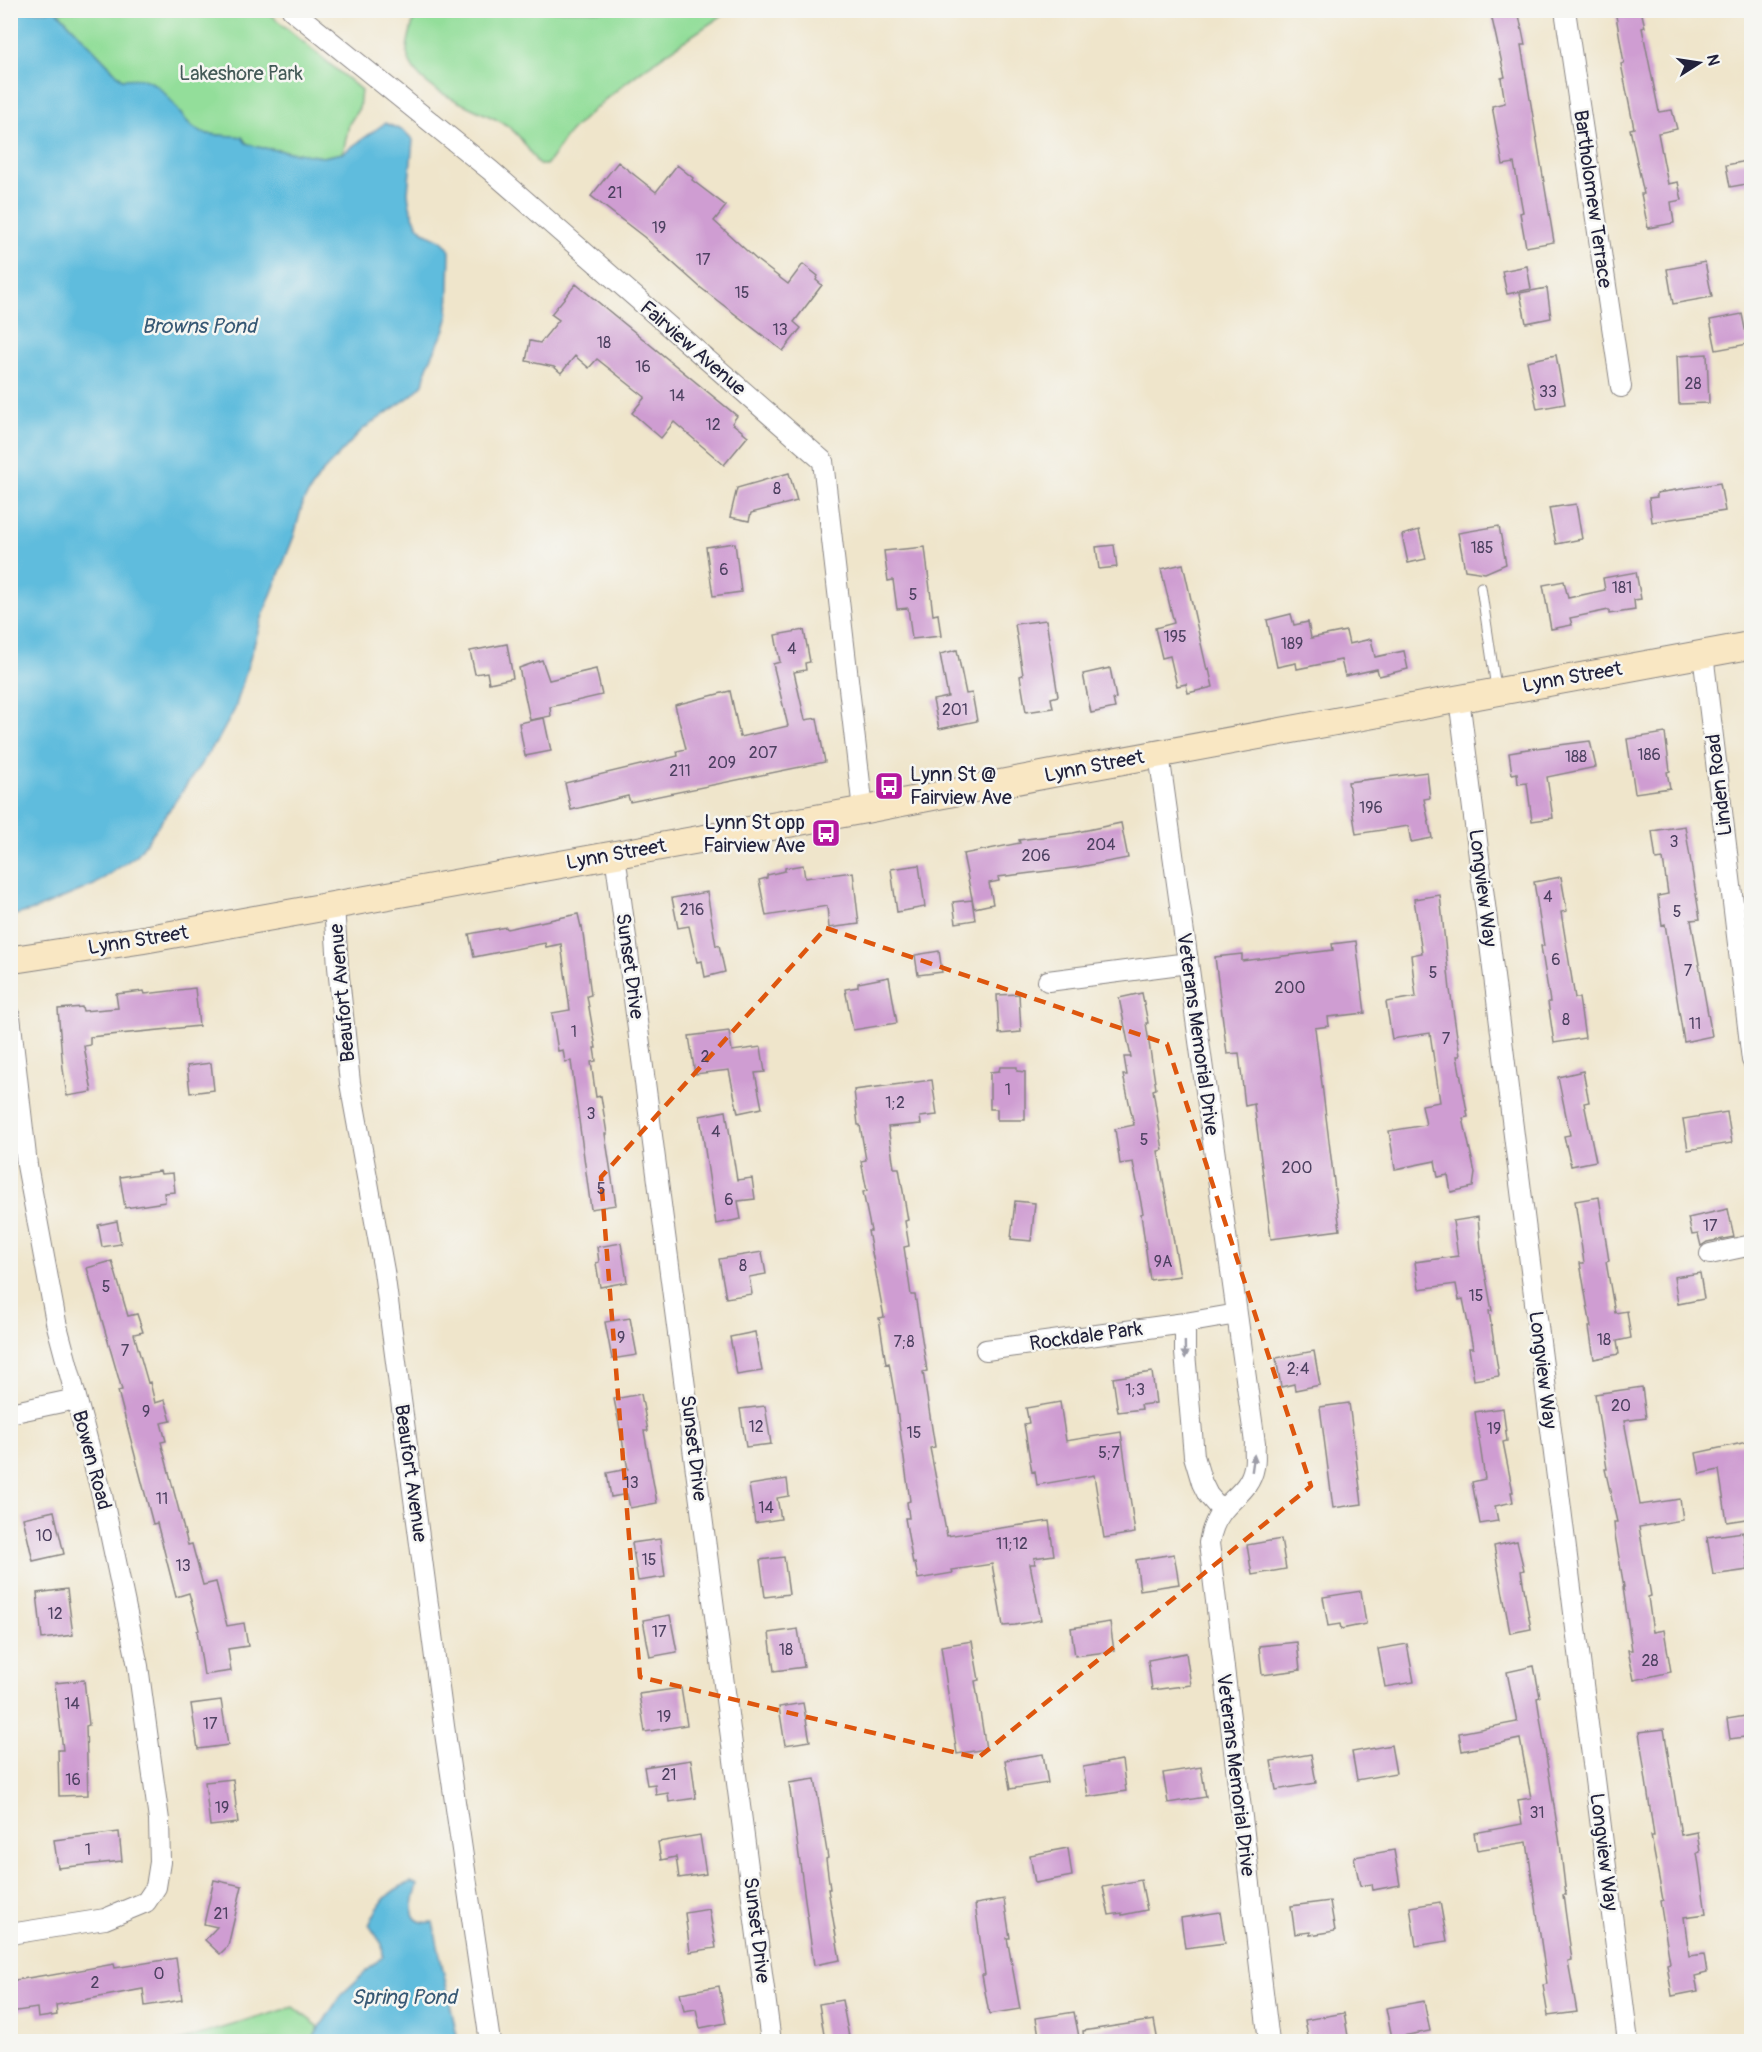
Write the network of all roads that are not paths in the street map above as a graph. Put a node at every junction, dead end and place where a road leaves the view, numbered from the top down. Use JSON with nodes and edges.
{"nodes":[{"id":1,"x":292,"y":10,"type":"edge"},
{"id":2,"x":1565,"y":10,"type":"edge"},
{"id":3,"x":1621,"y":387,"type":"dead end"},
{"id":4,"x":1481,"y":587,"type":"dead end"},
{"id":5,"x":1752,"y":645,"type":"edge"},
{"id":6,"x":1703,"y":654,"type":"junction"},
{"id":7,"x":1497,"y":691,"type":"junction"},
{"id":8,"x":1459,"y":698,"type":"junction"},
{"id":9,"x":1159,"y":754,"type":"junction"},
{"id":10,"x":863,"y":810,"type":"junction"},
{"id":11,"x":615,"y":855,"type":"junction"},
{"id":12,"x":334,"y":905,"type":"junction"},
{"id":13,"x":10,"y":960,"type":"edge"},
{"id":14,"x":1188,"y":963,"type":"junction"},
{"id":15,"x":1048,"y":981,"type":"dead end"},
{"id":16,"x":10,"y":1016,"type":"edge"},
{"id":17,"x":1752,"y":1059,"type":"edge"},
{"id":18,"x":19,"y":1167,"type":"edge"},
{"id":19,"x":1752,"y":1245,"type":"edge"},
{"id":20,"x":1710,"y":1254,"type":"dead end"},
{"id":21,"x":1237,"y":1314,"type":"junction"},
{"id":22,"x":1185,"y":1323,"type":"junction"},
{"id":23,"x":986,"y":1350,"type":"dead end"},
{"id":24,"x":75,"y":1399,"type":"junction"},
{"id":25,"x":10,"y":1413,"type":"edge"},
{"id":26,"x":1222,"y":1510,"type":"junction"},
{"id":27,"x":10,"y":1934,"type":"edge"},
{"id":28,"x":490,"y":2042,"type":"edge"},
{"id":29,"x":771,"y":2042,"type":"edge"},
{"id":30,"x":1269,"y":2042,"type":"edge"},
{"id":31,"x":1628,"y":2042,"type":"edge"}],
"edges":[{"from":1,"to":10,"type":"street","name":"Fairview Avenue"},
{"from":2,"to":3,"type":"street","name":"Bartholomew Terrace"},
{"from":4,"to":7,"type":"lane"},
{"from":5,"to":6,"type":"main road","name":"Lynn Street"},
{"from":6,"to":7,"type":"main road","name":"Lynn Street"},
{"from":6,"to":17,"type":"street","name":"Linden Road"},
{"from":7,"to":8,"type":"main road","name":"Lynn Street"},
{"from":8,"to":9,"type":"main road","name":"Lynn Street"},
{"from":8,"to":31,"type":"street","name":"Longview Way"},
{"from":9,"to":10,"type":"main road","name":"Lynn Street"},
{"from":9,"to":14,"type":"street","name":"Veterans Memorial Drive"},
{"from":10,"to":11,"type":"main road","name":"Lynn Street"},
{"from":11,"to":12,"type":"main road","name":"Lynn Street"},
{"from":11,"to":29,"type":"street","name":"Sunset Drive"},
{"from":12,"to":13,"type":"main road","name":"Lynn Street"},
{"from":12,"to":28,"type":"street","name":"Beaufort Avenue"},
{"from":14,"to":15,"type":"street"},
{"from":14,"to":21,"type":"street","name":"Veterans Memorial Drive"},
{"from":16,"to":18,"type":"street","name":"Bowen Road"},
{"from":18,"to":24,"type":"street","name":"Bowen Road"},
{"from":19,"to":20,"type":"street"},
{"from":21,"to":22,"type":"street"},
{"from":26,"to":21,"type":"street","name":"Veterans Memorial Drive","one_way":true},
{"from":22,"to":23,"type":"street","name":"Rockdale Park"},
{"from":22,"to":26,"type":"street","one_way":true},
{"from":24,"to":25,"type":"street"},
{"from":24,"to":27,"type":"street","name":"Bowen Road"},
{"from":26,"to":30,"type":"street","name":"Veterans Memorial Drive"}]}
